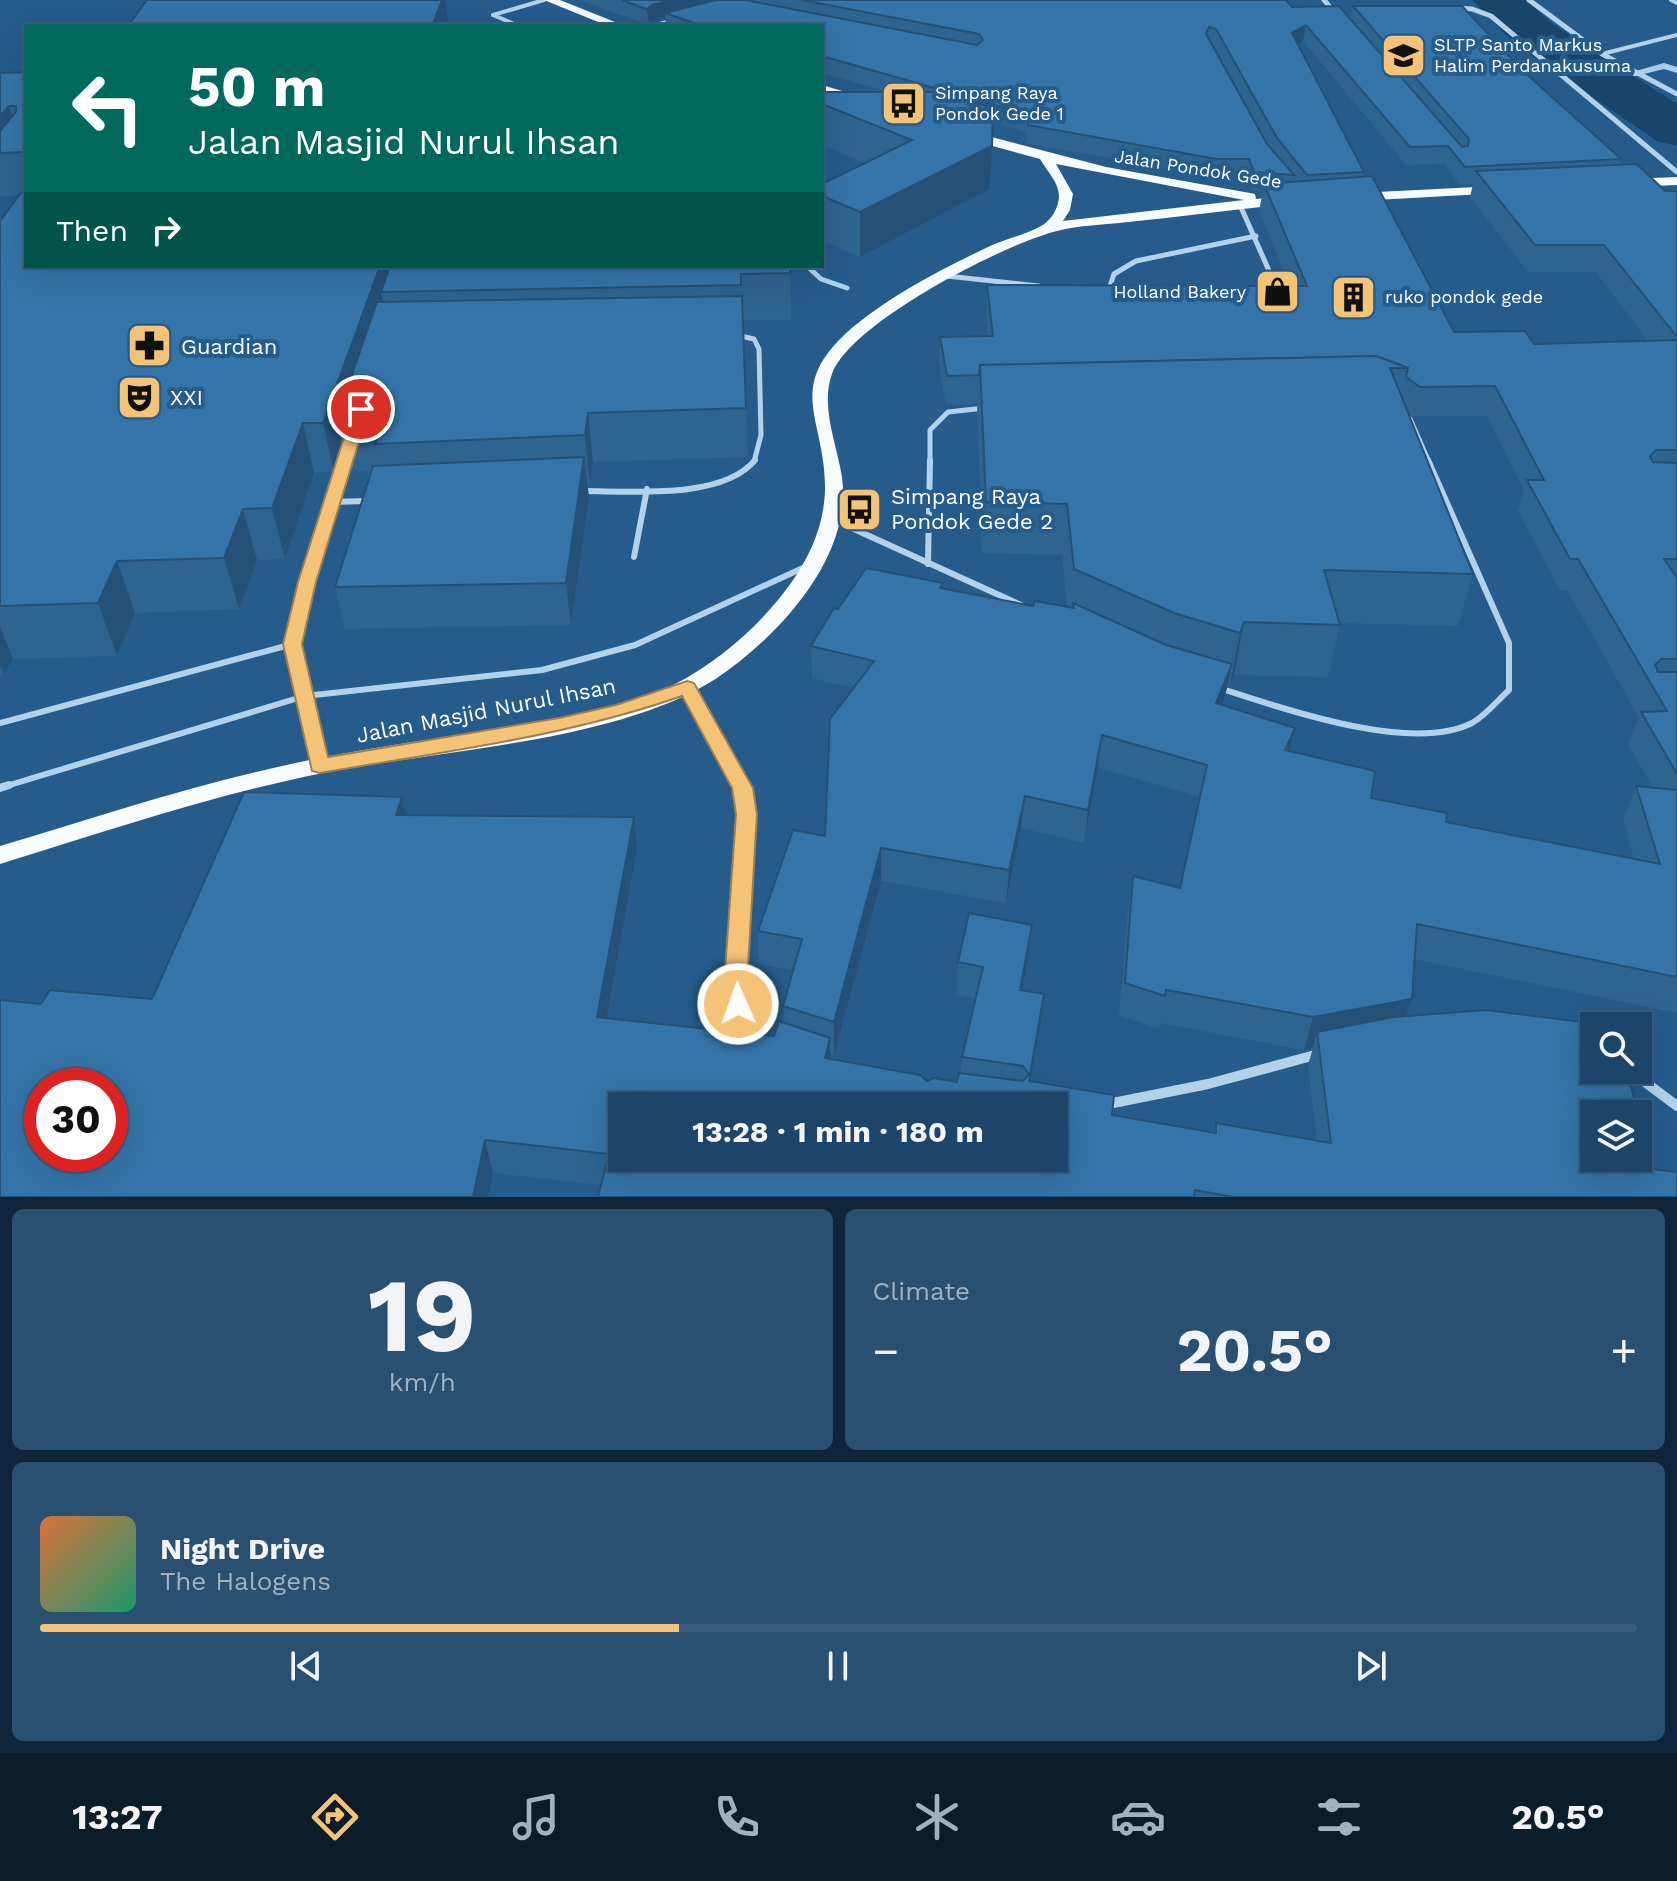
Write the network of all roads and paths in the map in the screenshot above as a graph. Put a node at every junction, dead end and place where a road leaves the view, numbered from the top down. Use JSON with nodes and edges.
{"nodes":[{"id":1,"x":547,"y":0,"type":"edge"},
{"id":2,"x":1324,"y":0,"type":"edge"},
{"id":3,"x":1529,"y":0,"type":"edge"},
{"id":4,"x":1671,"y":0,"type":"edge"},
{"id":5,"x":1677,"y":3,"type":"edge"},
{"id":6,"x":1448,"y":8,"type":"edge"},
{"id":7,"x":1333,"y":10,"type":"junction"},
{"id":8,"x":1347,"y":10,"type":"edge"},
{"id":9,"x":493,"y":15,"type":"junction"},
{"id":10,"x":684,"y":18,"type":"edge"},
{"id":11,"x":1343,"y":22,"type":"edge"},
{"id":12,"x":489,"y":24,"type":"edge"},
{"id":13,"x":514,"y":24,"type":"edge"},
{"id":14,"x":613,"y":24,"type":"edge"},
{"id":15,"x":662,"y":24,"type":"edge"},
{"id":16,"x":1677,"y":35,"type":"edge"},
{"id":17,"x":1602,"y":54,"type":"junction"},
{"id":18,"x":824,"y":91,"type":"edge"},
{"id":19,"x":1677,"y":94,"type":"edge"},
{"id":20,"x":873,"y":105,"type":"edge"},
{"id":21,"x":944,"y":128,"type":"edge"},
{"id":22,"x":1046,"y":160,"type":"junction"},
{"id":23,"x":1677,"y":172,"type":"edge"},
{"id":24,"x":1677,"y":181,"type":"edge"},
{"id":25,"x":1614,"y":184,"type":"edge"},
{"id":26,"x":1521,"y":189,"type":"edge"},
{"id":27,"x":1348,"y":197,"type":"edge"},
{"id":28,"x":1237,"y":200,"type":"junction"},
{"id":29,"x":1284,"y":200,"type":"edge"},
{"id":30,"x":1048,"y":229,"type":"junction"},
{"id":31,"x":1256,"y":236,"type":"junction"},
{"id":32,"x":809,"y":268,"type":"edge"},
{"id":33,"x":943,"y":276,"type":"junction"},
{"id":34,"x":1050,"y":287,"type":"edge"},
{"id":35,"x":847,"y":288,"type":"dead end"},
{"id":36,"x":1093,"y":291,"type":"edge"},
{"id":37,"x":1250,"y":292,"type":"edge"},
{"id":38,"x":1108,"y":293,"type":"junction"},
{"id":39,"x":1123,"y":293,"type":"edge"},
{"id":40,"x":721,"y":335,"type":"edge"},
{"id":41,"x":996,"y":408,"type":"edge"},
{"id":42,"x":1407,"y":415,"type":"edge"},
{"id":43,"x":351,"y":437,"type":"edge"},
{"id":44,"x":647,"y":489,"type":"junction"},
{"id":45,"x":568,"y":492,"type":"edge"},
{"id":46,"x":378,"y":500,"type":"edge"},
{"id":47,"x":331,"y":502,"type":"junction"},
{"id":48,"x":829,"y":518,"type":"junction"},
{"id":49,"x":634,"y":557,"type":"dead end"},
{"id":50,"x":813,"y":563,"type":"junction"},
{"id":51,"x":928,"y":564,"type":"junction"},
{"id":52,"x":1023,"y":606,"type":"edge"},
{"id":53,"x":293,"y":644,"type":"junction"},
{"id":54,"x":1207,"y":684,"type":"edge"},
{"id":55,"x":687,"y":687,"type":"junction"},
{"id":56,"x":305,"y":696,"type":"junction"},
{"id":57,"x":0,"y":723,"type":"edge"},
{"id":58,"x":320,"y":766,"type":"junction"},
{"id":59,"x":0,"y":788,"type":"edge"},
{"id":60,"x":0,"y":855,"type":"edge"},
{"id":61,"x":772,"y":1043,"type":"edge"},
{"id":62,"x":1327,"y":1053,"type":"edge"},
{"id":63,"x":1648,"y":1084,"type":"edge"},
{"id":64,"x":1094,"y":1105,"type":"edge"},
{"id":65,"x":1677,"y":1106,"type":"edge"},
{"id":66,"x":909,"y":1172,"type":"edge"},
{"id":67,"x":903,"y":1197,"type":"edge"}],
"edges":[{"from":1,"to":9,"type":"lane"},
{"from":1,"to":14,"type":"main road"},
{"from":2,"to":7,"type":"street"},
{"from":3,"to":17,"type":"street"},
{"from":4,"to":5,"type":"lane"},
{"from":6,"to":23,"type":"street"},
{"from":7,"to":8,"type":"street"},
{"from":7,"to":11,"type":"street"},
{"from":9,"to":12,"type":"lane"},
{"from":9,"to":13,"type":"lane"},
{"from":10,"to":15,"type":"street"},
{"from":16,"to":17,"type":"lane"},
{"from":17,"to":19,"type":"street"},
{"from":18,"to":20,"type":"main road"},
{"from":21,"to":22,"type":"main road","name":"Jalan Pondok Gede"},
{"from":22,"to":28,"type":"main road","name":"Jalan Pondok Gede"},
{"from":22,"to":30,"type":"main road"},
{"from":24,"to":25,"type":"main road"},
{"from":26,"to":27,"type":"main road"},
{"from":28,"to":29,"type":"main road","name":"Jalan Masjid Nurul Ihsan"},
{"from":28,"to":30,"type":"main road","name":"Jalan Masjid Nurul Ihsan"},
{"from":28,"to":31,"type":"lane"},
{"from":30,"to":33,"type":"main road","name":"Jalan Masjid Nurul Ihsan"},
{"from":31,"to":37,"type":"lane"},
{"from":31,"to":38,"type":"lane"},
{"from":32,"to":35,"type":"lane"},
{"from":33,"to":34,"type":"lane"},
{"from":33,"to":48,"type":"main road","name":"Jalan Masjid Nurul Ihsan"},
{"from":36,"to":38,"type":"lane"},
{"from":38,"to":39,"type":"lane"},
{"from":40,"to":44,"type":"lane"},
{"from":41,"to":51,"type":"lane"},
{"from":42,"to":54,"type":"lane"},
{"from":43,"to":47,"type":"lane"},
{"from":44,"to":45,"type":"lane"},
{"from":44,"to":49,"type":"lane"},
{"from":46,"to":47,"type":"lane"},
{"from":47,"to":53,"type":"lane"},
{"from":48,"to":50,"type":"main road","name":"Jalan Masjid Nurul Ihsan"},
{"from":48,"to":51,"type":"lane"},
{"from":50,"to":55,"type":"main road","name":"Jalan Masjid Nurul Ihsan"},
{"from":50,"to":56,"type":"lane"},
{"from":51,"to":52,"type":"lane"},
{"from":53,"to":56,"type":"lane"},
{"from":53,"to":57,"type":"lane"},
{"from":55,"to":58,"type":"main road","name":"Jalan Masjid Nurul Ihsan"},
{"from":55,"to":61,"type":"street"},
{"from":56,"to":58,"type":"lane"},
{"from":56,"to":59,"type":"lane"},
{"from":58,"to":60,"type":"main road","name":"Jalan Masjid Nurul Ihsan"},
{"from":62,"to":64,"type":"street"},
{"from":63,"to":65,"type":"street"},
{"from":66,"to":67,"type":"street"}]}
